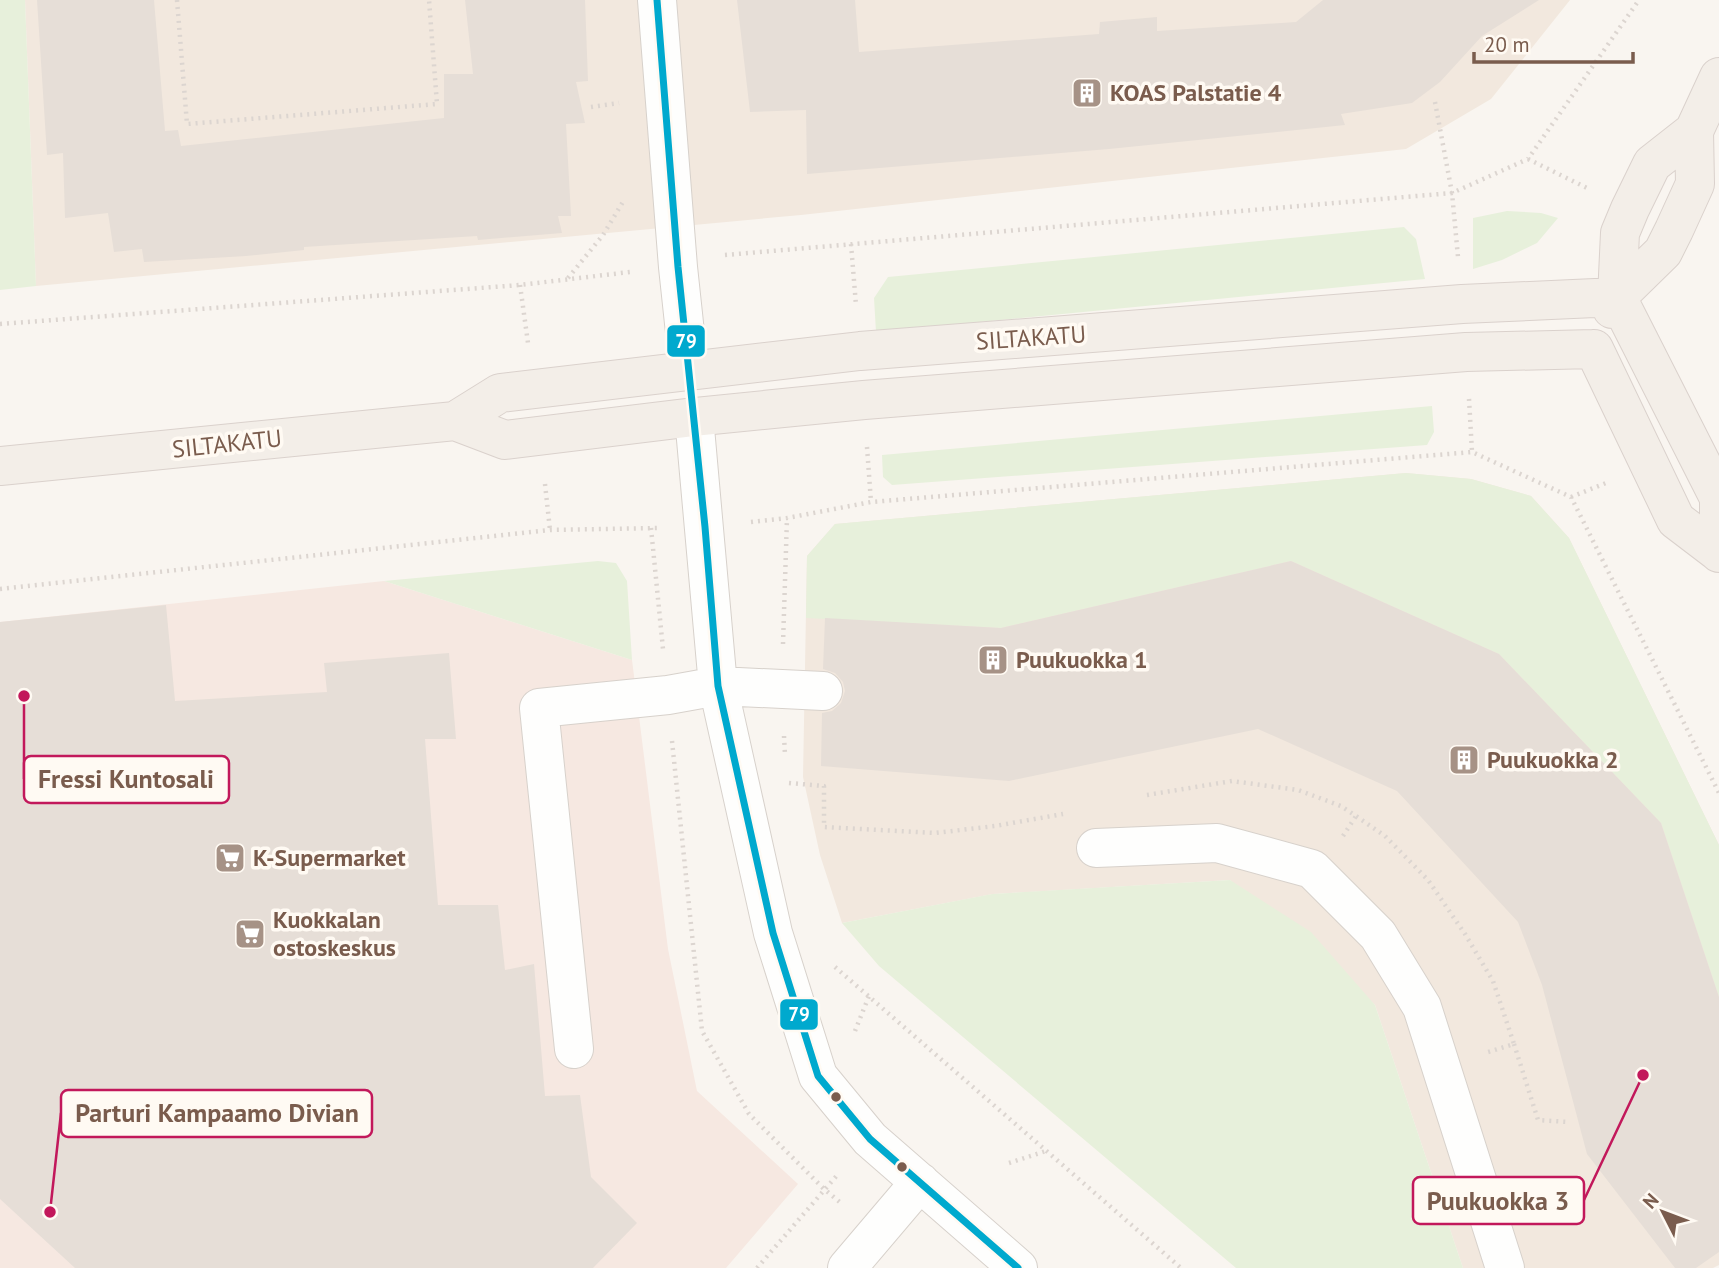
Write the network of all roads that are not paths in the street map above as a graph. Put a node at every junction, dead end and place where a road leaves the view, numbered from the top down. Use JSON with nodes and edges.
{"nodes":[{"id":1,"x":657,"y":0,"type":"edge"},
{"id":2,"x":1719,"y":77,"type":"edge"},
{"id":3,"x":1617,"y":297,"type":"junction"},
{"id":4,"x":1594,"y":349,"type":"junction"},
{"id":5,"x":689,"y":370,"type":"junction"},
{"id":6,"x":694,"y":417,"type":"junction"},
{"id":7,"x":455,"y":421,"type":"junction"},
{"id":8,"x":0,"y":466,"type":"edge"},
{"id":9,"x":1719,"y":552,"type":"edge"},
{"id":10,"x":718,"y":686,"type":"junction"},
{"id":11,"x":822,"y":691,"type":"dead end"},
{"id":12,"x":1096,"y":848,"type":"dead end"},
{"id":13,"x":574,"y":1049,"type":"dead end"},
{"id":14,"x":920,"y":1182,"type":"junction"},
{"id":15,"x":847,"y":1268,"type":"edge"},
{"id":16,"x":1018,"y":1268,"type":"edge"},
{"id":17,"x":1505,"y":1268,"type":"edge"}],
"edges":[{"from":1,"to":5,"type":"street"},
{"from":2,"to":3,"type":"main road"},
{"from":3,"to":4,"type":"main road"},
{"from":3,"to":5,"type":"main road","name":"SILTAKATU"},
{"from":3,"to":9,"type":"main road"},
{"from":4,"to":6,"type":"main road","name":"SILTAKATU"},
{"from":4,"to":9,"type":"main road"},
{"from":5,"to":6,"type":"main road"},
{"from":5,"to":7,"type":"main road","name":"SILTAKATU"},
{"from":6,"to":7,"type":"main road","name":"SILTAKATU"},
{"from":6,"to":10,"type":"street"},
{"from":7,"to":8,"type":"main road","name":"SILTAKATU"},
{"from":10,"to":11,"type":"street"},
{"from":10,"to":13,"type":"street"},
{"from":10,"to":14,"type":"street"},
{"from":12,"to":17,"type":"street"},
{"from":14,"to":15,"type":"street"},
{"from":14,"to":16,"type":"street"}]}
